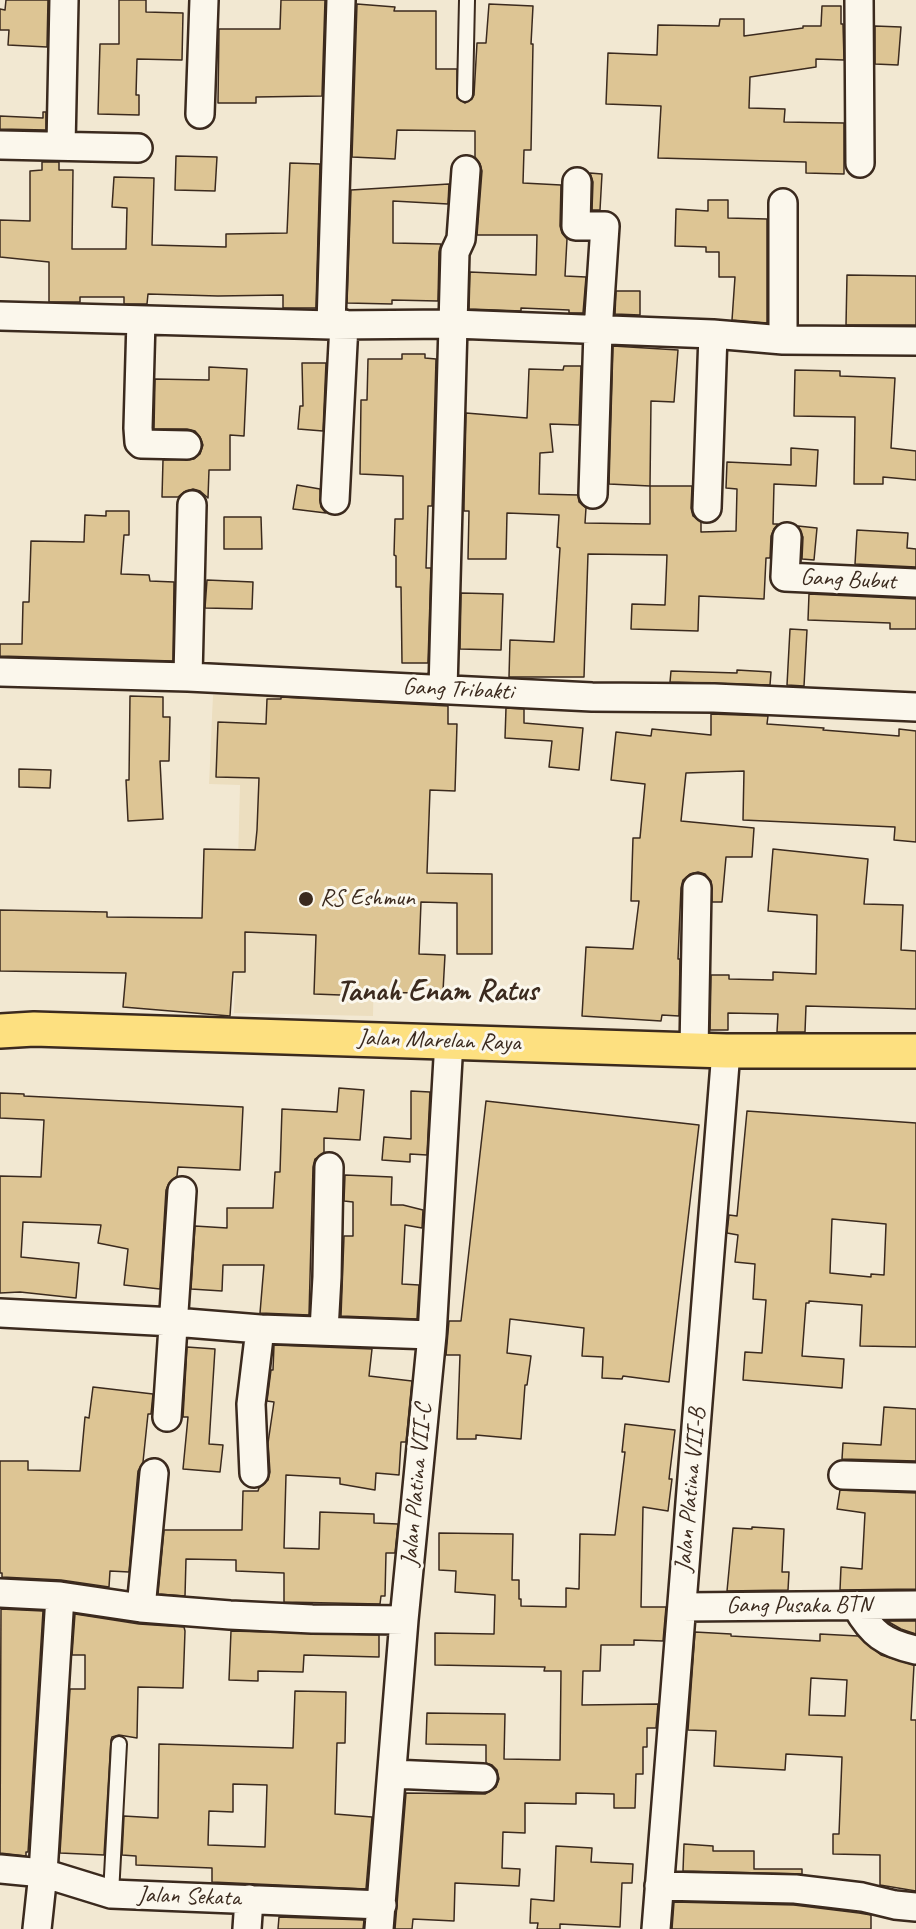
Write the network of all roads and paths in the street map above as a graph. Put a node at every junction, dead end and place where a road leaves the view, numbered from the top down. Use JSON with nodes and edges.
{"nodes":[{"id":1,"x":64,"y":0,"type":"edge"},
{"id":2,"x":204,"y":0,"type":"edge"},
{"id":3,"x":340,"y":0,"type":"edge"},
{"id":4,"x":466,"y":0,"type":"edge"},
{"id":5,"x":859,"y":0,"type":"edge"},
{"id":6,"x":465,"y":94,"type":"dead end"},
{"id":7,"x":200,"y":114,"type":"dead end"},
{"id":8,"x":0,"y":145,"type":"edge"},
{"id":9,"x":62,"y":146,"type":"junction"},
{"id":10,"x":138,"y":148,"type":"dead end"},
{"id":11,"x":860,"y":163,"type":"dead end"},
{"id":12,"x":466,"y":170,"type":"dead end"},
{"id":13,"x":577,"y":182,"type":"dead end"},
{"id":14,"x":783,"y":203,"type":"dead end"},
{"id":15,"x":0,"y":316,"type":"edge"},
{"id":16,"x":141,"y":320,"type":"junction"},
{"id":17,"x":454,"y":324,"type":"junction"},
{"id":18,"x":337,"y":325,"type":"junction"},
{"id":19,"x":598,"y":331,"type":"junction"},
{"id":20,"x":713,"y":334,"type":"junction"},
{"id":21,"x":783,"y":340,"type":"junction"},
{"id":22,"x":916,"y":341,"type":"edge"},
{"id":23,"x":187,"y":445,"type":"dead end"},
{"id":24,"x":593,"y":494,"type":"dead end"},
{"id":25,"x":335,"y":500,"type":"dead end"},
{"id":26,"x":192,"y":505,"type":"dead end"},
{"id":27,"x":707,"y":508,"type":"dead end"},
{"id":28,"x":787,"y":537,"type":"dead end"},
{"id":29,"x":916,"y":583,"type":"edge"},
{"id":30,"x":0,"y":672,"type":"edge"},
{"id":31,"x":188,"y":677,"type":"junction"},
{"id":32,"x":443,"y":689,"type":"junction"},
{"id":33,"x":916,"y":707,"type":"edge"},
{"id":34,"x":697,"y":888,"type":"dead end"},
{"id":35,"x":0,"y":1031,"type":"edge"},
{"id":36,"x":449,"y":1041,"type":"junction"},
{"id":37,"x":710,"y":1050,"type":"junction"},
{"id":38,"x":878,"y":1051,"type":"junction"},
{"id":39,"x":916,"y":1051,"type":"edge"},
{"id":40,"x":916,"y":1056,"type":"edge"},
{"id":41,"x":329,"y":1167,"type":"dead end"},
{"id":42,"x":182,"y":1191,"type":"dead end"},
{"id":43,"x":0,"y":1313,"type":"edge"},
{"id":44,"x":174,"y":1322,"type":"junction"},
{"id":45,"x":260,"y":1329,"type":"junction"},
{"id":46,"x":324,"y":1330,"type":"junction"},
{"id":47,"x":432,"y":1335,"type":"junction"},
{"id":48,"x":167,"y":1417,"type":"dead end"},
{"id":49,"x":154,"y":1473,"type":"dead end"},
{"id":50,"x":254,"y":1473,"type":"dead end"},
{"id":51,"x":843,"y":1475,"type":"dead end"},
{"id":52,"x":916,"y":1477,"type":"edge"},
{"id":53,"x":0,"y":1593,"type":"edge"},
{"id":54,"x":60,"y":1596,"type":"junction"},
{"id":55,"x":916,"y":1605,"type":"edge"},
{"id":56,"x":682,"y":1606,"type":"junction"},
{"id":57,"x":856,"y":1606,"type":"junction"},
{"id":58,"x":141,"y":1608,"type":"junction"},
{"id":59,"x":404,"y":1620,"type":"junction"},
{"id":60,"x":916,"y":1650,"type":"edge"},
{"id":61,"x":119,"y":1744,"type":"dead end"},
{"id":62,"x":392,"y":1774,"type":"junction"},
{"id":63,"x":483,"y":1778,"type":"dead end"},
{"id":64,"x":0,"y":1869,"type":"edge"},
{"id":65,"x":43,"y":1873,"type":"junction"},
{"id":66,"x":659,"y":1886,"type":"junction"},
{"id":67,"x":111,"y":1894,"type":"junction"},
{"id":68,"x":249,"y":1899,"type":"junction"},
{"id":69,"x":916,"y":1907,"type":"edge"},
{"id":70,"x":381,"y":1917,"type":"edge"},
{"id":71,"x":37,"y":1929,"type":"edge"},
{"id":72,"x":247,"y":1929,"type":"edge"},
{"id":73,"x":656,"y":1929,"type":"edge"}],
"edges":[{"from":1,"to":9,"type":"street"},
{"from":2,"to":7,"type":"street"},
{"from":3,"to":18,"type":"street"},
{"from":4,"to":6,"type":"lane"},
{"from":5,"to":11,"type":"street"},
{"from":8,"to":9,"type":"street"},
{"from":9,"to":10,"type":"street"},
{"from":12,"to":17,"type":"street"},
{"from":13,"to":19,"type":"street"},
{"from":14,"to":21,"type":"street"},
{"from":15,"to":16,"type":"street"},
{"from":16,"to":18,"type":"street"},
{"from":16,"to":23,"type":"street"},
{"from":17,"to":18,"type":"street"},
{"from":17,"to":19,"type":"street"},
{"from":17,"to":32,"type":"street"},
{"from":18,"to":25,"type":"street"},
{"from":19,"to":20,"type":"street"},
{"from":19,"to":24,"type":"street"},
{"from":20,"to":21,"type":"street"},
{"from":20,"to":27,"type":"street"},
{"from":21,"to":22,"type":"street"},
{"from":26,"to":31,"type":"street"},
{"from":28,"to":29,"type":"street","name":"Gang Bubut"},
{"from":30,"to":31,"type":"street","name":"Gang Tribakti"},
{"from":31,"to":32,"type":"street","name":"Gang Tribakti"},
{"from":32,"to":33,"type":"street","name":"Gang Tribakti"},
{"from":34,"to":37,"type":"street","name":"Jalan Platina VII-B"},
{"from":35,"to":36,"type":"main road","name":"Jalan Marelan Raya"},
{"from":36,"to":37,"type":"main road","name":"Jalan Marelan Raya"},
{"from":36,"to":47,"type":"street","name":"Jalan Platina VII-C"},
{"from":37,"to":38,"type":"main road","name":"Jalan Marelan Raya"},
{"from":37,"to":56,"type":"street","name":"Jalan Platina VII-B"},
{"from":38,"to":39,"type":"main road","name":"Jalan Marelan Raya"},
{"from":38,"to":40,"type":"main road","name":"Jalan Marelan Raya"},
{"from":41,"to":46,"type":"street"},
{"from":42,"to":44,"type":"street"},
{"from":43,"to":44,"type":"street"},
{"from":44,"to":45,"type":"street"},
{"from":44,"to":48,"type":"street"},
{"from":45,"to":46,"type":"street"},
{"from":45,"to":50,"type":"street"},
{"from":46,"to":47,"type":"street"},
{"from":47,"to":59,"type":"street","name":"Jalan Platina VII-C"},
{"from":49,"to":58,"type":"street"},
{"from":51,"to":52,"type":"street"},
{"from":53,"to":54,"type":"street"},
{"from":54,"to":58,"type":"street"},
{"from":54,"to":65,"type":"street"},
{"from":55,"to":57,"type":"street","name":"Gang Pusaka BTN"},
{"from":56,"to":57,"type":"street","name":"Gang Pusaka BTN"},
{"from":56,"to":66,"type":"street","name":"Jalan Platina VII-B"},
{"from":57,"to":60,"type":"street"},
{"from":58,"to":59,"type":"street"},
{"from":59,"to":62,"type":"street","name":"Jalan Platina VII-C"},
{"from":61,"to":67,"type":"lane"},
{"from":62,"to":63,"type":"street"},
{"from":62,"to":70,"type":"street","name":"Jalan Platina VII-C"},
{"from":64,"to":65,"type":"street","name":"Jalan Sekata"},
{"from":65,"to":67,"type":"street","name":"Jalan Sekata"},
{"from":65,"to":71,"type":"street"},
{"from":66,"to":69,"type":"street"},
{"from":66,"to":73,"type":"street","name":"Jalan Platina VII-B"},
{"from":67,"to":68,"type":"street","name":"Jalan Sekata"},
{"from":68,"to":70,"type":"street","name":"Jalan Sekata"},
{"from":68,"to":72,"type":"street"}]}
